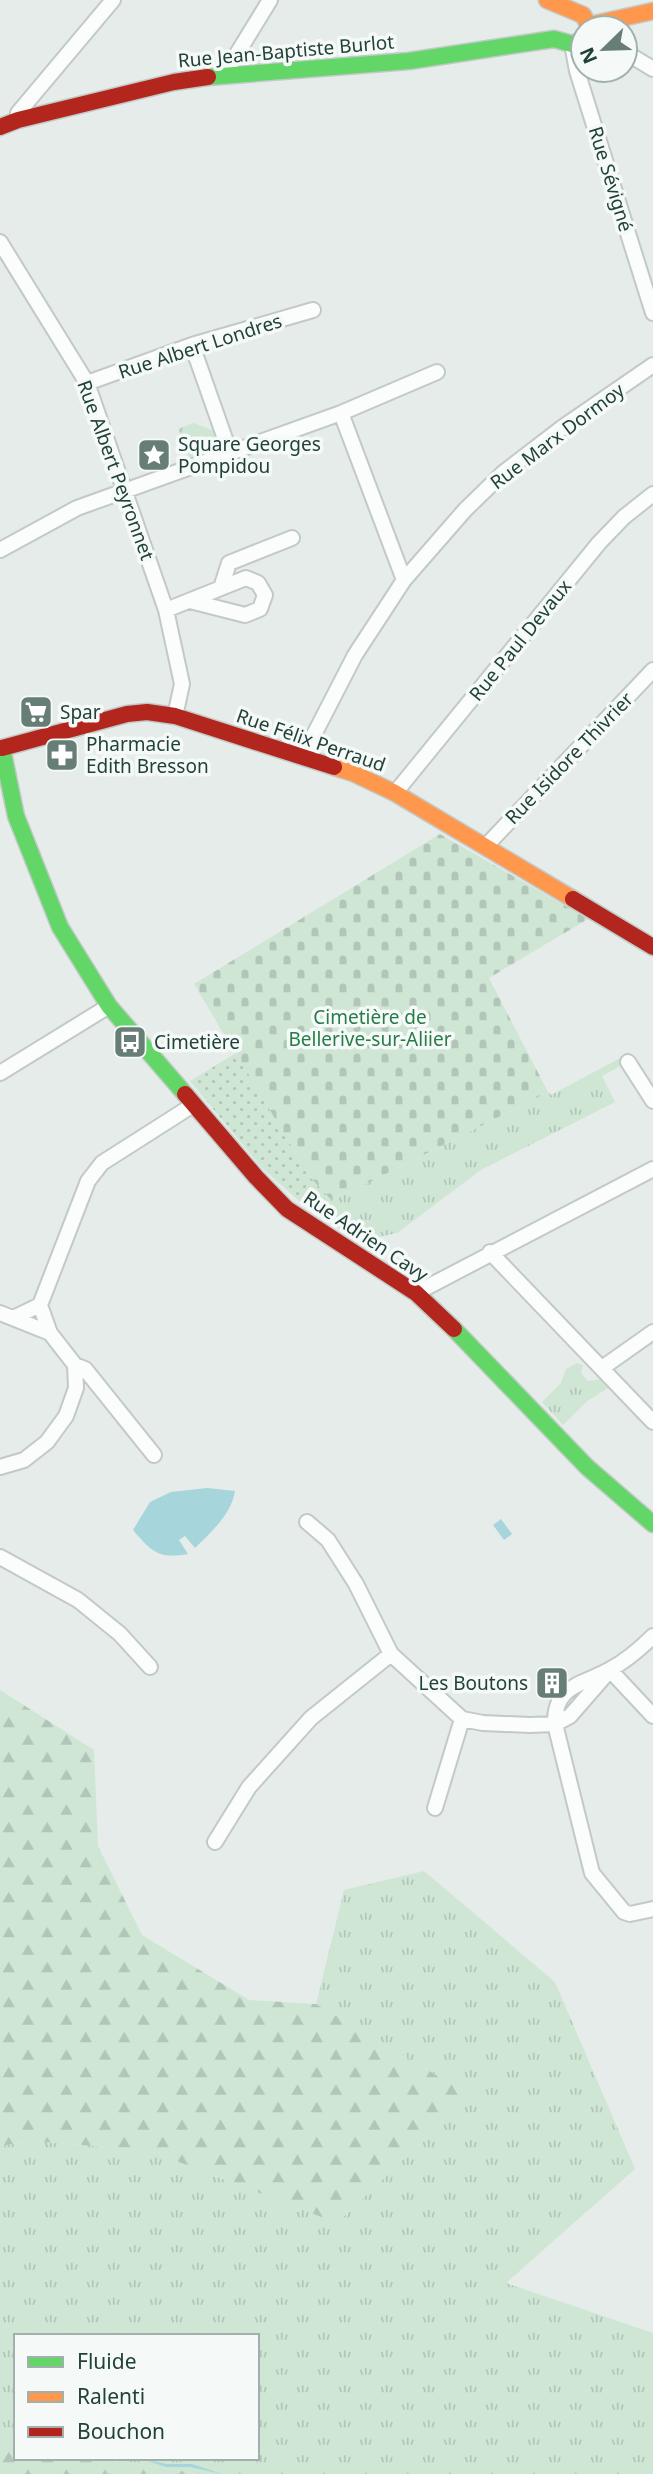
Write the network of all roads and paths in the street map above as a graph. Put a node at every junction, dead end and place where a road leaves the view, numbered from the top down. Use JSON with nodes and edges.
{"nodes":[{"id":1,"x":113,"y":0,"type":"edge"},
{"id":2,"x":270,"y":0,"type":"edge"},
{"id":3,"x":540,"y":0,"type":"edge"},
{"id":4,"x":547,"y":0,"type":"edge"},
{"id":5,"x":569,"y":25,"type":"edge"},
{"id":6,"x":569,"y":27,"type":"edge"},
{"id":7,"x":569,"y":31,"type":"edge"},
{"id":8,"x":639,"y":61,"type":"edge"},
{"id":9,"x":653,"y":69,"type":"edge"},
{"id":10,"x":224,"y":75,"type":"junction"},
{"id":11,"x":581,"y":84,"type":"edge"},
{"id":12,"x":18,"y":120,"type":"junction"},
{"id":13,"x":0,"y":127,"type":"edge"},
{"id":14,"x":0,"y":242,"type":"edge"},
{"id":15,"x":313,"y":310,"type":"dead end"},
{"id":16,"x":653,"y":313,"type":"edge"},
{"id":17,"x":192,"y":345,"type":"junction"},
{"id":18,"x":653,"y":365,"type":"edge"},
{"id":19,"x":437,"y":372,"type":"dead end"},
{"id":20,"x":87,"y":383,"type":"junction"},
{"id":21,"x":341,"y":413,"type":"junction"},
{"id":22,"x":230,"y":453,"type":"junction"},
{"id":23,"x":125,"y":490,"type":"junction"},
{"id":24,"x":653,"y":494,"type":"edge"},
{"id":25,"x":292,"y":538,"type":"dead end"},
{"id":26,"x":0,"y":550,"type":"edge"},
{"id":27,"x":404,"y":580,"type":"junction"},
{"id":28,"x":221,"y":588,"type":"junction"},
{"id":29,"x":190,"y":601,"type":"junction"},
{"id":30,"x":166,"y":610,"type":"junction"},
{"id":31,"x":653,"y":670,"type":"edge"},
{"id":32,"x":176,"y":716,"type":"junction"},
{"id":33,"x":1,"y":745,"type":"edge"},
{"id":34,"x":303,"y":756,"type":"junction"},
{"id":35,"x":394,"y":793,"type":"junction"},
{"id":36,"x":21,"y":814,"type":"junction"},
{"id":37,"x":0,"y":822,"type":"edge"},
{"id":38,"x":485,"y":847,"type":"junction"},
{"id":39,"x":653,"y":947,"type":"edge"},
{"id":40,"x":109,"y":1006,"type":"junction"},
{"id":41,"x":628,"y":1062,"type":"dead end"},
{"id":42,"x":0,"y":1073,"type":"edge"},
{"id":43,"x":653,"y":1101,"type":"edge"},
{"id":44,"x":194,"y":1105,"type":"junction"},
{"id":45,"x":653,"y":1169,"type":"edge"},
{"id":46,"x":491,"y":1252,"type":"junction"},
{"id":47,"x":416,"y":1293,"type":"junction"},
{"id":48,"x":40,"y":1305,"type":"junction"},
{"id":49,"x":6,"y":1316,"type":"edge"},
{"id":50,"x":653,"y":1332,"type":"edge"},
{"id":51,"x":50,"y":1333,"type":"junction"},
{"id":52,"x":75,"y":1365,"type":"junction"},
{"id":53,"x":601,"y":1368,"type":"junction"},
{"id":54,"x":653,"y":1422,"type":"edge"},
{"id":55,"x":154,"y":1455,"type":"dead end"},
{"id":56,"x":0,"y":1467,"type":"edge"},
{"id":57,"x":307,"y":1522,"type":"dead end"},
{"id":58,"x":653,"y":1524,"type":"edge"},
{"id":59,"x":0,"y":1557,"type":"edge"},
{"id":60,"x":653,"y":1636,"type":"edge"},
{"id":61,"x":391,"y":1654,"type":"junction"},
{"id":62,"x":150,"y":1667,"type":"dead end"},
{"id":63,"x":610,"y":1670,"type":"junction"},
{"id":64,"x":653,"y":1716,"type":"edge"},
{"id":65,"x":462,"y":1718,"type":"junction"},
{"id":66,"x":555,"y":1724,"type":"junction"},
{"id":67,"x":435,"y":1808,"type":"dead end"},
{"id":68,"x":215,"y":1842,"type":"dead end"},
{"id":69,"x":653,"y":1909,"type":"edge"}],
"edges":[{"from":1,"to":12,"type":"street"},
{"from":2,"to":10,"type":"street"},
{"from":3,"to":6,"type":"street"},
{"from":4,"to":5,"type":"street"},
{"from":7,"to":10,"type":"street","name":"Rue Jean-Baptiste Burlot"},
{"from":8,"to":9,"type":"street"},
{"from":10,"to":12,"type":"street","name":"Rue Jean-Baptiste Burlot"},
{"from":11,"to":16,"type":"street","name":"Rue Sévigné"},
{"from":12,"to":13,"type":"street","name":"Rue Jean-Baptiste Burlot"},
{"from":14,"to":20,"type":"street","name":"Rue Albert Peyronnet"},
{"from":15,"to":17,"type":"street","name":"Rue Albert Londres"},
{"from":17,"to":20,"type":"street","name":"Rue Albert Londres"},
{"from":17,"to":22,"type":"street"},
{"from":18,"to":27,"type":"street","name":"Rue Marx Dormoy"},
{"from":19,"to":21,"type":"street"},
{"from":20,"to":23,"type":"street","name":"Rue Albert Peyronnet"},
{"from":21,"to":22,"type":"street"},
{"from":21,"to":27,"type":"street"},
{"from":22,"to":23,"type":"street"},
{"from":23,"to":26,"type":"street"},
{"from":23,"to":30,"type":"street","name":"Rue Albert Peyronnet"},
{"from":24,"to":35,"type":"street","name":"Rue Paul Devaux"},
{"from":25,"to":28,"type":"street"},
{"from":27,"to":34,"type":"street","name":"Rue Marx Dormoy"},
{"from":28,"to":29,"type":"street"},
{"from":28,"to":29,"type":"street"},
{"from":29,"to":30,"type":"street"},
{"from":30,"to":32,"type":"street","name":"Rue Albert Peyronnet"},
{"from":31,"to":38,"type":"street","name":"Rue Isidore Thivrier"},
{"from":32,"to":33,"type":"street","name":"Rue Félix Perraud"},
{"from":32,"to":34,"type":"street","name":"Rue Félix Perraud"},
{"from":33,"to":36,"type":"street","name":"Rue Adrien Cavy"},
{"from":34,"to":35,"type":"street","name":"Rue Félix Perraud"},
{"from":35,"to":38,"type":"street","name":"Rue Félix Perraud"},
{"from":36,"to":37,"type":"street"},
{"from":36,"to":40,"type":"street","name":"Rue Adrien Cavy"},
{"from":38,"to":39,"type":"street","name":"Rue Félix Perraud"},
{"from":40,"to":42,"type":"street"},
{"from":40,"to":44,"type":"street","name":"Rue Adrien Cavy"},
{"from":41,"to":43,"type":"street"},
{"from":44,"to":47,"type":"street","name":"Rue Adrien Cavy"},
{"from":44,"to":48,"type":"street"},
{"from":45,"to":46,"type":"street"},
{"from":46,"to":47,"type":"street"},
{"from":46,"to":53,"type":"street"},
{"from":47,"to":58,"type":"street","name":"Rue Adrien Cavy"},
{"from":48,"to":49,"type":"street"},
{"from":48,"to":51,"type":"street"},
{"from":49,"to":51,"type":"street"},
{"from":50,"to":53,"type":"street"},
{"from":51,"to":52,"type":"street"},
{"from":52,"to":55,"type":"street"},
{"from":52,"to":56,"type":"street"},
{"from":53,"to":54,"type":"street"},
{"from":57,"to":61,"type":"street"},
{"from":59,"to":62,"type":"street"},
{"from":60,"to":63,"type":"street"},
{"from":61,"to":65,"type":"street"},
{"from":61,"to":68,"type":"street"},
{"from":63,"to":64,"type":"street"},
{"from":63,"to":66,"type":"street"},
{"from":65,"to":66,"type":"street"},
{"from":65,"to":67,"type":"street"},
{"from":66,"to":69,"type":"street"}]}
